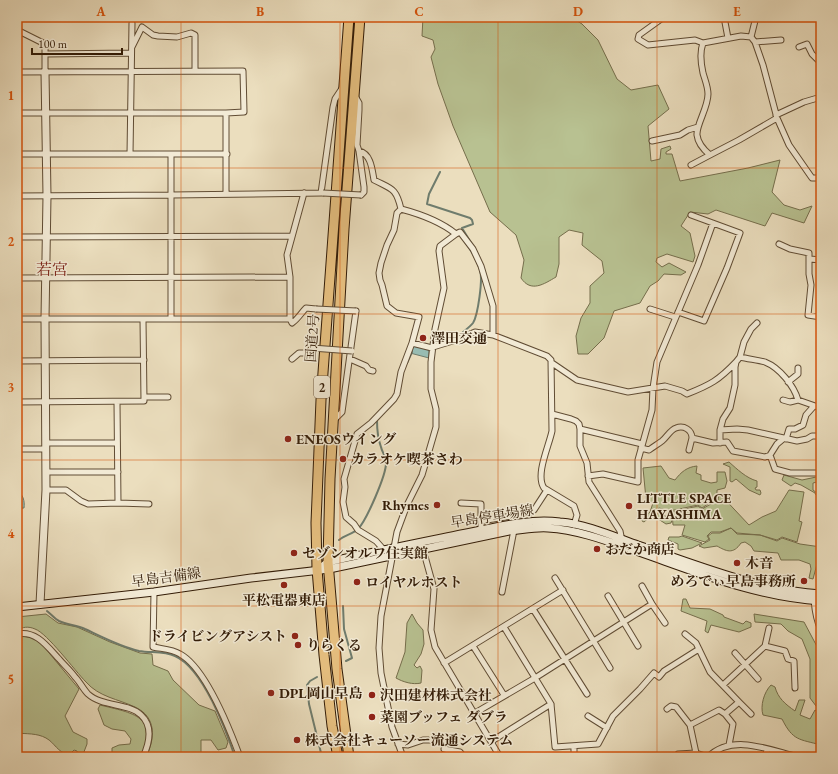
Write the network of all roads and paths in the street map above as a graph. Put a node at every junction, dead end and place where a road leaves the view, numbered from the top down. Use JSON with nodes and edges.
{"nodes":[{"id":1,"x":349,"y":17,"type":"edge"},
{"id":2,"x":360,"y":17,"type":"edge"},
{"id":3,"x":664,"y":17,"type":"edge"},
{"id":4,"x":724,"y":17,"type":"edge"},
{"id":5,"x":756,"y":17,"type":"edge"},
{"id":6,"x":132,"y":23,"type":"dead end"},
{"id":7,"x":17,"y":30,"type":"edge"},
{"id":8,"x":728,"y":38,"type":"junction"},
{"id":9,"x":753,"y":39,"type":"junction"},
{"id":10,"x":780,"y":40,"type":"dead end"},
{"id":11,"x":703,"y":43,"type":"junction"},
{"id":12,"x":132,"y":47,"type":"junction"},
{"id":13,"x":799,"y":47,"type":"dead end"},
{"id":14,"x":131,"y":53,"type":"junction"},
{"id":15,"x":45,"y":54,"type":"junction"},
{"id":16,"x":821,"y":63,"type":"edge"},
{"id":17,"x":196,"y":71,"type":"junction"},
{"id":18,"x":17,"y":72,"type":"edge"},
{"id":19,"x":45,"y":72,"type":"junction"},
{"id":20,"x":130,"y":72,"type":"junction"},
{"id":21,"x":344,"y":86,"type":"junction"},
{"id":22,"x":355,"y":95,"type":"junction"},
{"id":23,"x":821,"y":97,"type":"edge"},
{"id":24,"x":17,"y":113,"type":"edge"},
{"id":25,"x":46,"y":113,"type":"junction"},
{"id":26,"x":130,"y":113,"type":"junction"},
{"id":27,"x":226,"y":113,"type":"junction"},
{"id":28,"x":777,"y":117,"type":"junction"},
{"id":29,"x":698,"y":127,"type":"junction"},
{"id":30,"x":652,"y":141,"type":"dead end"},
{"id":31,"x":359,"y":151,"type":"junction"},
{"id":32,"x":17,"y":154,"type":"edge"},
{"id":33,"x":46,"y":154,"type":"junction"},
{"id":34,"x":130,"y":154,"type":"junction"},
{"id":35,"x":171,"y":154,"type":"junction"},
{"id":36,"x":227,"y":154,"type":"junction"},
{"id":37,"x":710,"y":155,"type":"junction"},
{"id":38,"x":691,"y":165,"type":"dead end"},
{"id":39,"x":821,"y":175,"type":"edge"},
{"id":40,"x":304,"y":193,"type":"junction"},
{"id":41,"x":322,"y":193,"type":"junction"},
{"id":42,"x":226,"y":194,"type":"junction"},
{"id":43,"x":171,"y":195,"type":"junction"},
{"id":44,"x":17,"y":196,"type":"edge"},
{"id":45,"x":47,"y":196,"type":"junction"},
{"id":46,"x":401,"y":209,"type":"junction"},
{"id":47,"x":691,"y":215,"type":"dead end"},
{"id":48,"x":713,"y":223,"type":"junction"},
{"id":49,"x":456,"y":234,"type":"junction"},
{"id":50,"x":171,"y":236,"type":"junction"},
{"id":51,"x":292,"y":236,"type":"junction"},
{"id":52,"x":17,"y":237,"type":"edge"},
{"id":53,"x":46,"y":237,"type":"junction"},
{"id":54,"x":779,"y":244,"type":"dead end"},
{"id":55,"x":810,"y":260,"type":"junction"},
{"id":56,"x":821,"y":260,"type":"edge"},
{"id":57,"x":290,"y":277,"type":"junction"},
{"id":58,"x":17,"y":278,"type":"edge"},
{"id":59,"x":46,"y":278,"type":"junction"},
{"id":60,"x":171,"y":278,"type":"junction"},
{"id":61,"x":650,"y":309,"type":"dead end"},
{"id":62,"x":677,"y":315,"type":"junction"},
{"id":63,"x":821,"y":317,"type":"edge"},
{"id":64,"x":17,"y":319,"type":"edge"},
{"id":65,"x":45,"y":319,"type":"junction"},
{"id":66,"x":171,"y":319,"type":"junction"},
{"id":67,"x":290,"y":319,"type":"junction"},
{"id":68,"x":144,"y":320,"type":"junction"},
{"id":69,"x":757,"y":323,"type":"dead end"},
{"id":70,"x":493,"y":335,"type":"junction"},
{"id":71,"x":412,"y":344,"type":"junction"},
{"id":72,"x":432,"y":349,"type":"junction"},
{"id":73,"x":352,"y":351,"type":"junction"},
{"id":74,"x":740,"y":357,"type":"junction"},
{"id":75,"x":292,"y":359,"type":"dead end"},
{"id":76,"x":350,"y":359,"type":"junction"},
{"id":77,"x":144,"y":360,"type":"junction"},
{"id":78,"x":17,"y":361,"type":"edge"},
{"id":79,"x":46,"y":361,"type":"junction"},
{"id":80,"x":736,"y":362,"type":"junction"},
{"id":81,"x":552,"y":363,"type":"junction"},
{"id":82,"x":798,"y":368,"type":"dead end"},
{"id":83,"x":374,"y":371,"type":"dead end"},
{"id":84,"x":788,"y":382,"type":"junction"},
{"id":85,"x":653,"y":388,"type":"junction"},
{"id":86,"x":144,"y":397,"type":"junction"},
{"id":87,"x":168,"y":397,"type":"dead end"},
{"id":88,"x":783,"y":400,"type":"dead end"},
{"id":89,"x":798,"y":400,"type":"junction"},
{"id":90,"x":17,"y":402,"type":"edge"},
{"id":91,"x":46,"y":402,"type":"junction"},
{"id":92,"x":117,"y":402,"type":"junction"},
{"id":93,"x":814,"y":406,"type":"junction"},
{"id":94,"x":821,"y":408,"type":"edge"},
{"id":95,"x":552,"y":414,"type":"junction"},
{"id":96,"x":334,"y":421,"type":"junction"},
{"id":97,"x":580,"y":429,"type":"junction"},
{"id":98,"x":720,"y":430,"type":"junction"},
{"id":99,"x":821,"y":436,"type":"edge"},
{"id":100,"x":692,"y":438,"type":"junction"},
{"id":101,"x":784,"y":439,"type":"junction"},
{"id":102,"x":117,"y":442,"type":"junction"},
{"id":103,"x":720,"y":443,"type":"junction"},
{"id":104,"x":46,"y":446,"type":"junction"},
{"id":105,"x":641,"y":446,"type":"junction"},
{"id":106,"x":17,"y":449,"type":"edge"},
{"id":107,"x":689,"y":450,"type":"dead end"},
{"id":108,"x":770,"y":455,"type":"junction"},
{"id":109,"x":46,"y":472,"type":"junction"},
{"id":110,"x":118,"y":472,"type":"junction"},
{"id":111,"x":821,"y":473,"type":"edge"},
{"id":112,"x":588,"y":476,"type":"junction"},
{"id":113,"x":46,"y":490,"type":"junction"},
{"id":114,"x":547,"y":490,"type":"junction"},
{"id":115,"x":118,"y":503,"type":"junction"},
{"id":116,"x":461,"y":503,"type":"dead end"},
{"id":117,"x":149,"y":504,"type":"dead end"},
{"id":118,"x":482,"y":521,"type":"junction"},
{"id":119,"x":574,"y":525,"type":"junction"},
{"id":120,"x":481,"y":530,"type":"junction"},
{"id":121,"x":514,"y":530,"type":"junction"},
{"id":122,"x":621,"y":542,"type":"junction"},
{"id":123,"x":421,"y":546,"type":"junction"},
{"id":124,"x":393,"y":548,"type":"junction"},
{"id":125,"x":384,"y":550,"type":"junction"},
{"id":126,"x":392,"y":556,"type":"junction"},
{"id":127,"x":328,"y":566,"type":"junction"},
{"id":128,"x":317,"y":569,"type":"junction"},
{"id":129,"x":555,"y":578,"type":"dead end"},
{"id":130,"x":642,"y":586,"type":"dead end"},
{"id":131,"x":563,"y":590,"type":"junction"},
{"id":132,"x":154,"y":592,"type":"junction"},
{"id":133,"x":502,"y":592,"type":"dead end"},
{"id":134,"x":821,"y":594,"type":"edge"},
{"id":135,"x":608,"y":596,"type":"dead end"},
{"id":136,"x":817,"y":601,"type":"edge"},
{"id":137,"x":40,"y":604,"type":"junction"},
{"id":138,"x":652,"y":604,"type":"junction"},
{"id":139,"x":17,"y":608,"type":"edge"},
{"id":140,"x":533,"y":609,"type":"junction"},
{"id":141,"x":624,"y":622,"type":"junction"},
{"id":142,"x":665,"y":623,"type":"dead end"},
{"id":143,"x":504,"y":627,"type":"junction"},
{"id":144,"x":769,"y":628,"type":"dead end"},
{"id":145,"x":821,"y":630,"type":"edge"},
{"id":146,"x":17,"y":634,"type":"edge"},
{"id":147,"x":685,"y":634,"type":"dead end"},
{"id":148,"x":594,"y":641,"type":"junction"},
{"id":149,"x":473,"y":646,"type":"junction"},
{"id":150,"x":638,"y":646,"type":"dead end"},
{"id":151,"x":765,"y":646,"type":"junction"},
{"id":152,"x":699,"y":649,"type":"junction"},
{"id":153,"x":734,"y":654,"type":"dead end"},
{"id":154,"x":564,"y":659,"type":"junction"},
{"id":155,"x":444,"y":663,"type":"junction"},
{"id":156,"x":745,"y":664,"type":"junction"},
{"id":157,"x":610,"y":668,"type":"dead end"},
{"id":158,"x":535,"y":678,"type":"junction"},
{"id":159,"x":758,"y":679,"type":"dead end"},
{"id":160,"x":723,"y":685,"type":"junction"},
{"id":161,"x":795,"y":688,"type":"dead end"},
{"id":162,"x":587,"y":694,"type":"dead end"},
{"id":163,"x":504,"y":695,"type":"junction"},
{"id":164,"x":739,"y":702,"type":"junction"},
{"id":165,"x":551,"y":704,"type":"junction"},
{"id":166,"x":667,"y":709,"type":"dead end"},
{"id":167,"x":475,"y":713,"type":"junction"},
{"id":168,"x":725,"y":714,"type":"junction"},
{"id":169,"x":751,"y":714,"type":"dead end"},
{"id":170,"x":588,"y":716,"type":"dead end"},
{"id":171,"x":690,"y":725,"type":"junction"},
{"id":172,"x":607,"y":728,"type":"junction"},
{"id":173,"x":432,"y":740,"type":"dead end"},
{"id":174,"x":492,"y":741,"type":"junction"},
{"id":175,"x":398,"y":744,"type":"junction"},
{"id":176,"x":730,"y":745,"type":"junction"},
{"id":177,"x":574,"y":746,"type":"junction"},
{"id":178,"x":444,"y":749,"type":"dead end"},
{"id":179,"x":767,"y":750,"type":"junction"},
{"id":180,"x":696,"y":753,"type":"junction"},
{"id":181,"x":678,"y":754,"type":"dead end"},
{"id":182,"x":143,"y":757,"type":"edge"},
{"id":183,"x":240,"y":757,"type":"edge"},
{"id":184,"x":338,"y":757,"type":"edge"},
{"id":185,"x":349,"y":757,"type":"edge"},
{"id":186,"x":403,"y":757,"type":"edge"},
{"id":187,"x":464,"y":757,"type":"edge"},
{"id":188,"x":500,"y":757,"type":"edge"},
{"id":189,"x":574,"y":757,"type":"edge"},
{"id":190,"x":708,"y":757,"type":"edge"},
{"id":191,"x":765,"y":757,"type":"edge"},
{"id":192,"x":795,"y":757,"type":"edge"}],
"edges":[{"from":1,"to":21,"type":"highway","name":"国道2号","number":"2"},
{"from":2,"to":22,"type":"highway","name":"国道2号","number":"2"},
{"from":3,"to":11,"type":"street"},
{"from":4,"to":8,"type":"street"},
{"from":5,"to":9,"type":"street"},
{"from":6,"to":12,"type":"street"},
{"from":7,"to":15,"type":"street"},
{"from":8,"to":9,"type":"street"},
{"from":8,"to":11,"type":"street"},
{"from":9,"to":10,"type":"street"},
{"from":9,"to":28,"type":"street"},
{"from":11,"to":29,"type":"street"},
{"from":12,"to":14,"type":"street"},
{"from":12,"to":17,"type":"street"},
{"from":13,"to":16,"type":"street"},
{"from":14,"to":15,"type":"street"},
{"from":14,"to":20,"type":"street"},
{"from":15,"to":19,"type":"street"},
{"from":17,"to":20,"type":"street"},
{"from":17,"to":27,"type":"street"},
{"from":18,"to":19,"type":"street"},
{"from":19,"to":20,"type":"street"},
{"from":19,"to":25,"type":"main road"},
{"from":20,"to":26,"type":"street"},
{"from":21,"to":41,"type":"street"},
{"from":21,"to":128,"type":"highway","name":"国道2号","number":"2"},
{"from":22,"to":31,"type":"street"},
{"from":22,"to":96,"type":"highway","name":"国道2号","number":"2"},
{"from":23,"to":28,"type":"street"},
{"from":24,"to":25,"type":"street"},
{"from":25,"to":26,"type":"street"},
{"from":25,"to":33,"type":"main road"},
{"from":26,"to":27,"type":"street"},
{"from":26,"to":34,"type":"street"},
{"from":27,"to":36,"type":"street"},
{"from":28,"to":37,"type":"street"},
{"from":28,"to":39,"type":"street"},
{"from":29,"to":30,"type":"street"},
{"from":29,"to":37,"type":"street"},
{"from":31,"to":41,"type":"street","bridge":true},
{"from":31,"to":46,"type":"street"},
{"from":32,"to":33,"type":"street"},
{"from":33,"to":34,"type":"street"},
{"from":33,"to":45,"type":"main road"},
{"from":34,"to":35,"type":"street"},
{"from":35,"to":36,"type":"street"},
{"from":35,"to":43,"type":"street"},
{"from":36,"to":42,"type":"street"},
{"from":37,"to":38,"type":"street"},
{"from":40,"to":41,"type":"street"},
{"from":40,"to":42,"type":"street"},
{"from":40,"to":51,"type":"street"},
{"from":42,"to":43,"type":"street"},
{"from":43,"to":45,"type":"street"},
{"from":43,"to":50,"type":"street"},
{"from":44,"to":45,"type":"street"},
{"from":45,"to":53,"type":"main road"},
{"from":46,"to":49,"type":"street"},
{"from":46,"to":71,"type":"street"},
{"from":47,"to":48,"type":"street"},
{"from":48,"to":62,"type":"street"},
{"from":48,"to":62,"type":"street"},
{"from":49,"to":70,"type":"street"},
{"from":49,"to":72,"type":"street"},
{"from":50,"to":51,"type":"street"},
{"from":50,"to":53,"type":"street"},
{"from":50,"to":60,"type":"street"},
{"from":51,"to":57,"type":"street"},
{"from":52,"to":53,"type":"street"},
{"from":53,"to":59,"type":"main road"},
{"from":54,"to":55,"type":"street"},
{"from":55,"to":56,"type":"street"},
{"from":55,"to":63,"type":"street"},
{"from":57,"to":60,"type":"street"},
{"from":57,"to":67,"type":"street"},
{"from":58,"to":59,"type":"street"},
{"from":59,"to":60,"type":"street"},
{"from":59,"to":65,"type":"main road"},
{"from":60,"to":66,"type":"street"},
{"from":61,"to":62,"type":"street"},
{"from":62,"to":85,"type":"street"},
{"from":64,"to":65,"type":"street"},
{"from":65,"to":68,"type":"street"},
{"from":65,"to":79,"type":"main road"},
{"from":66,"to":67,"type":"street"},
{"from":66,"to":68,"type":"street"},
{"from":67,"to":73,"type":"street","bridge":true},
{"from":68,"to":77,"type":"street"},
{"from":69,"to":74,"type":"street"},
{"from":70,"to":72,"type":"street"},
{"from":70,"to":81,"type":"street"},
{"from":71,"to":72,"type":"street"},
{"from":71,"to":125,"type":"street"},
{"from":72,"to":124,"type":"street"},
{"from":73,"to":75,"type":"street","bridge":true},
{"from":73,"to":76,"type":"street"},
{"from":74,"to":80,"type":"street"},
{"from":74,"to":84,"type":"street"},
{"from":76,"to":83,"type":"street"},
{"from":76,"to":96,"type":"street"},
{"from":77,"to":79,"type":"street"},
{"from":77,"to":86,"type":"street"},
{"from":78,"to":79,"type":"street"},
{"from":79,"to":91,"type":"main road"},
{"from":80,"to":85,"type":"street"},
{"from":80,"to":98,"type":"street"},
{"from":81,"to":85,"type":"street"},
{"from":81,"to":95,"type":"street"},
{"from":82,"to":84,"type":"street"},
{"from":84,"to":89,"type":"street"},
{"from":85,"to":105,"type":"street"},
{"from":86,"to":87,"type":"street"},
{"from":86,"to":92,"type":"street"},
{"from":88,"to":89,"type":"street"},
{"from":89,"to":93,"type":"street"},
{"from":90,"to":91,"type":"street"},
{"from":91,"to":92,"type":"street"},
{"from":91,"to":104,"type":"main road"},
{"from":92,"to":102,"type":"street"},
{"from":93,"to":94,"type":"street"},
{"from":93,"to":101,"type":"street"},
{"from":95,"to":97,"type":"street"},
{"from":95,"to":114,"type":"street"},
{"from":96,"to":127,"type":"highway","name":"国道2号","number":"2"},
{"from":97,"to":105,"type":"street"},
{"from":97,"to":112,"type":"street"},
{"from":98,"to":101,"type":"street"},
{"from":98,"to":103,"type":"street"},
{"from":99,"to":101,"type":"street"},
{"from":100,"to":103,"type":"street"},
{"from":100,"to":105,"type":"street"},
{"from":100,"to":107,"type":"street"},
{"from":101,"to":108,"type":"street"},
{"from":102,"to":104,"type":"street"},
{"from":102,"to":110,"type":"street"},
{"from":103,"to":108,"type":"street"},
{"from":104,"to":106,"type":"street"},
{"from":104,"to":109,"type":"main road"},
{"from":105,"to":112,"type":"street"},
{"from":108,"to":111,"type":"street"},
{"from":109,"to":110,"type":"street"},
{"from":109,"to":113,"type":"main road"},
{"from":110,"to":115,"type":"street"},
{"from":112,"to":122,"type":"street"},
{"from":113,"to":115,"type":"street"},
{"from":113,"to":137,"type":"main road"},
{"from":114,"to":118,"type":"street"},
{"from":114,"to":119,"type":"street"},
{"from":115,"to":117,"type":"street"},
{"from":116,"to":118,"type":"street"},
{"from":118,"to":120,"type":"street"},
{"from":119,"to":120,"type":"main road","name":"早島停車場線"},
{"from":119,"to":122,"type":"main road","name":"早島停車場線"},
{"from":120,"to":123,"type":"main road","name":"早島停車場線"},
{"from":121,"to":122,"type":"main road","name":"早島停車場線"},
{"from":121,"to":123,"type":"main road","name":"早島停車場線"},
{"from":121,"to":133,"type":"street"},
{"from":122,"to":134,"type":"main road","name":"早島停車場線"},
{"from":122,"to":136,"type":"main road","name":"早島停車場線"},
{"from":123,"to":124,"type":"main road","name":"早島停車場線"},
{"from":123,"to":126,"type":"main road","name":"早島停車場線"},
{"from":123,"to":155,"type":"street"},
{"from":124,"to":125,"type":"main road","name":"早島停車場線"},
{"from":124,"to":126,"type":"street"},
{"from":125,"to":127,"type":"main road","name":"早島停車場線"},
{"from":126,"to":127,"type":"main road","name":"早島停車場線"},
{"from":126,"to":175,"type":"street"},
{"from":127,"to":128,"type":"main road","name":"早島吉備線"},
{"from":127,"to":185,"type":"highway","name":"国道2号","number":"2"},
{"from":128,"to":132,"type":"main road","name":"早島吉備線"},
{"from":128,"to":184,"type":"highway","name":"国道2号","number":"2"},
{"from":129,"to":131,"type":"street"},
{"from":130,"to":138,"type":"street"},
{"from":131,"to":140,"type":"street"},
{"from":131,"to":148,"type":"street"},
{"from":132,"to":137,"type":"main road","name":"早島吉備線"},
{"from":132,"to":183,"type":"street"},
{"from":135,"to":141,"type":"street"},
{"from":136,"to":145,"type":"street"},
{"from":137,"to":139,"type":"main road","name":"早島吉備線"},
{"from":138,"to":141,"type":"street"},
{"from":138,"to":142,"type":"street"},
{"from":140,"to":143,"type":"street"},
{"from":140,"to":154,"type":"street"},
{"from":141,"to":148,"type":"street"},
{"from":141,"to":150,"type":"street"},
{"from":143,"to":149,"type":"street"},
{"from":143,"to":158,"type":"street"},
{"from":144,"to":151,"type":"street"},
{"from":146,"to":182,"type":"street"},
{"from":147,"to":152,"type":"street"},
{"from":148,"to":154,"type":"street"},
{"from":148,"to":157,"type":"street"},
{"from":149,"to":155,"type":"street"},
{"from":149,"to":163,"type":"street"},
{"from":151,"to":156,"type":"street"},
{"from":151,"to":161,"type":"street"},
{"from":152,"to":160,"type":"street"},
{"from":152,"to":172,"type":"street"},
{"from":153,"to":156,"type":"street"},
{"from":154,"to":158,"type":"street"},
{"from":154,"to":162,"type":"street"},
{"from":155,"to":167,"type":"street"},
{"from":156,"to":159,"type":"street"},
{"from":156,"to":160,"type":"street"},
{"from":158,"to":163,"type":"street"},
{"from":158,"to":165,"type":"street"},
{"from":160,"to":164,"type":"street"},
{"from":163,"to":167,"type":"street"},
{"from":164,"to":168,"type":"street"},
{"from":164,"to":169,"type":"street"},
{"from":165,"to":174,"type":"street"},
{"from":165,"to":177,"type":"street"},
{"from":166,"to":171,"type":"street"},
{"from":167,"to":174,"type":"street"},
{"from":168,"to":171,"type":"street"},
{"from":168,"to":176,"type":"street"},
{"from":170,"to":172,"type":"street"},
{"from":171,"to":180,"type":"street"},
{"from":172,"to":177,"type":"street"},
{"from":173,"to":175,"type":"street"},
{"from":174,"to":188,"type":"street"},
{"from":175,"to":186,"type":"street"},
{"from":176,"to":179,"type":"street"},
{"from":176,"to":190,"type":"street"},
{"from":177,"to":189,"type":"street"},
{"from":178,"to":187,"type":"street"},
{"from":179,"to":191,"type":"street"},
{"from":179,"to":192,"type":"street"},
{"from":180,"to":181,"type":"street"},
{"from":180,"to":190,"type":"street"}]}
